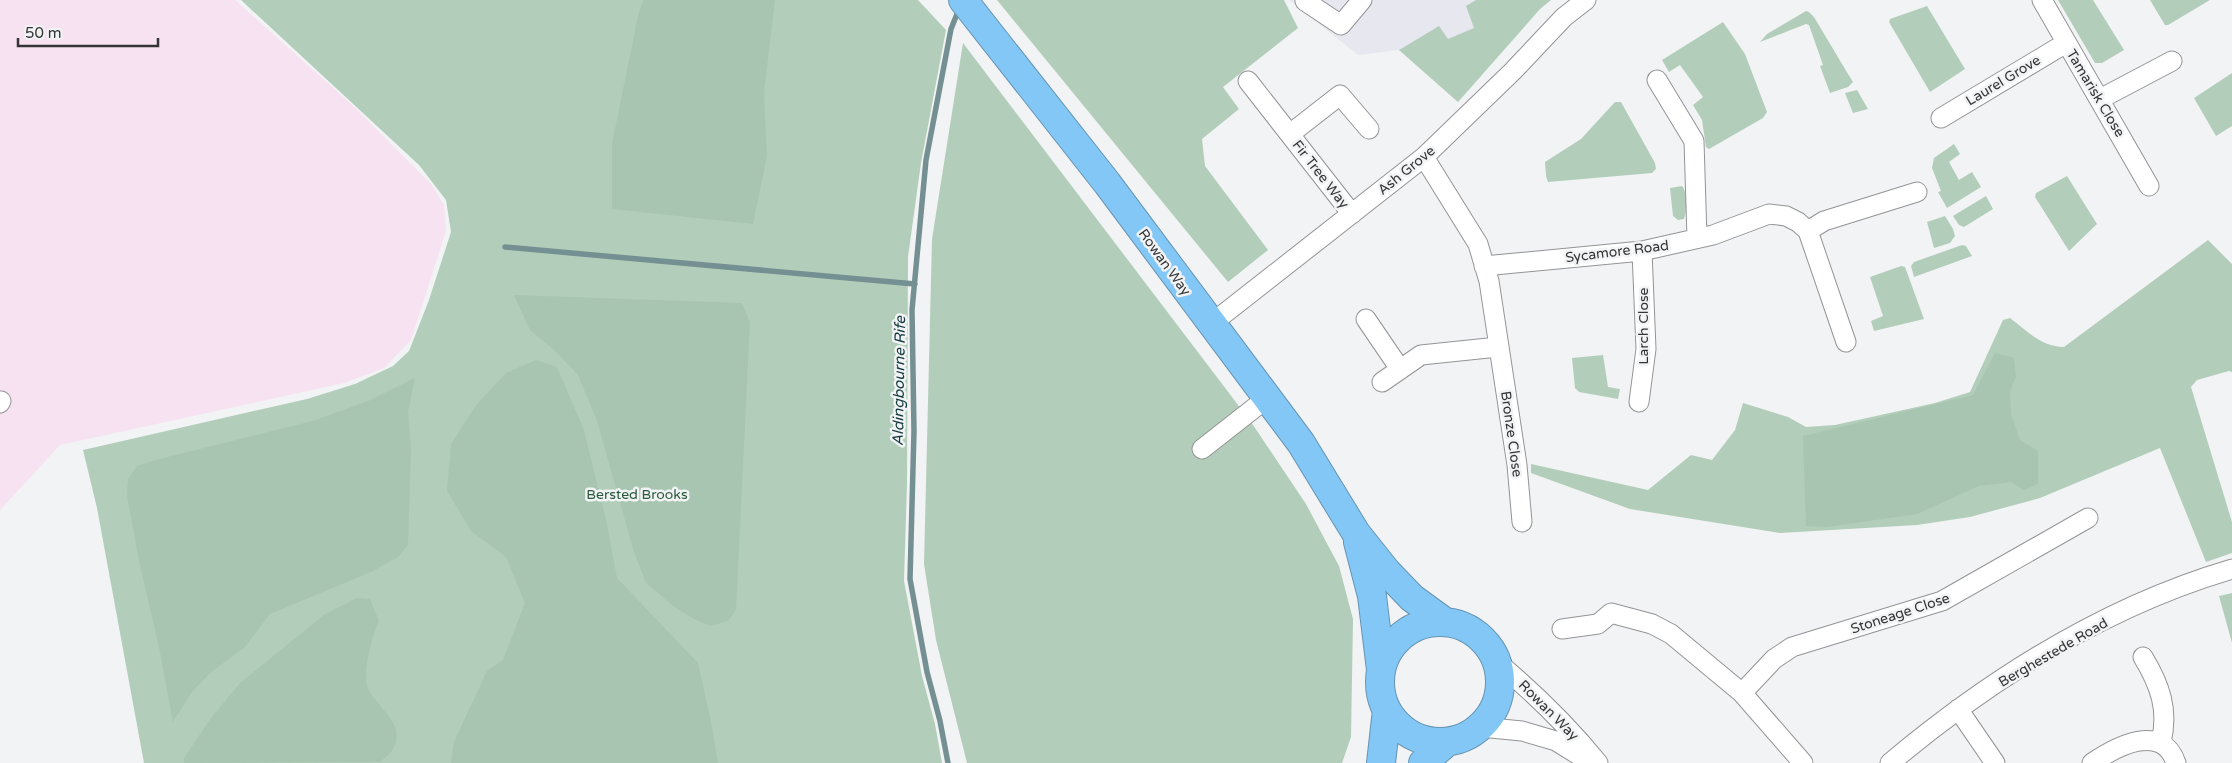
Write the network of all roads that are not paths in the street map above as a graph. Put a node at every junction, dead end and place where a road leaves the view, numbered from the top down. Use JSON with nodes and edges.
{"nodes":[{"id":1,"x":963,"y":0,"type":"edge"},
{"id":2,"x":1362,"y":0,"type":"edge"},
{"id":3,"x":1586,"y":0,"type":"edge"},
{"id":4,"x":2042,"y":0,"type":"edge"},
{"id":5,"x":1305,"y":1,"type":"edge"},
{"id":6,"x":2066,"y":43,"type":"junction"},
{"id":7,"x":2172,"y":61,"type":"dead end"},
{"id":8,"x":1657,"y":80,"type":"dead end"},
{"id":9,"x":1248,"y":81,"type":"dead end"},
{"id":10,"x":2100,"y":99,"type":"junction"},
{"id":11,"x":1941,"y":118,"type":"dead end"},
{"id":12,"x":1369,"y":129,"type":"dead end"},
{"id":13,"x":1290,"y":134,"type":"junction"},
{"id":14,"x":1424,"y":157,"type":"junction"},
{"id":15,"x":2149,"y":186,"type":"dead end"},
{"id":16,"x":1917,"y":192,"type":"dead end"},
{"id":17,"x":1352,"y":214,"type":"junction"},
{"id":18,"x":1808,"y":232,"type":"junction"},
{"id":19,"x":1697,"y":238,"type":"junction"},
{"id":20,"x":1642,"y":250,"type":"junction"},
{"id":21,"x":1484,"y":266,"type":"junction"},
{"id":22,"x":1366,"y":319,"type":"dead end"},
{"id":23,"x":1211,"y":324,"type":"junction"},
{"id":24,"x":1846,"y":342,"type":"dead end"},
{"id":25,"x":1498,"y":347,"type":"junction"},
{"id":26,"x":1400,"y":369,"type":"junction"},
{"id":27,"x":1382,"y":382,"type":"dead end"},
{"id":28,"x":1267,"y":398,"type":"junction"},
{"id":29,"x":1639,"y":402,"type":"dead end"},
{"id":30,"x":1202,"y":449,"type":"dead end"},
{"id":31,"x":2088,"y":518,"type":"dead end"},
{"id":32,"x":1522,"y":522,"type":"dead end"},
{"id":33,"x":1356,"y":533,"type":"junction"},
{"id":34,"x":2232,"y":569,"type":"edge"},
{"id":35,"x":1445,"y":622,"type":"junction"},
{"id":36,"x":1562,"y":629,"type":"dead end"},
{"id":37,"x":2143,"y":657,"type":"dead end"},
{"id":38,"x":1496,"y":661,"type":"junction"},
{"id":39,"x":1381,"y":670,"type":"junction"},
{"id":40,"x":1742,"y":693,"type":"junction"},
{"id":41,"x":1958,"y":709,"type":"junction"},
{"id":42,"x":1387,"y":710,"type":"junction"},
{"id":43,"x":1480,"y":727,"type":"junction"},
{"id":44,"x":1447,"y":742,"type":"junction"},
{"id":45,"x":2161,"y":742,"type":"junction"},
{"id":46,"x":1381,"y":763,"type":"edge"},
{"id":47,"x":1424,"y":763,"type":"edge"},
{"id":48,"x":1591,"y":763,"type":"edge"},
{"id":49,"x":1598,"y":763,"type":"edge"},
{"id":50,"x":1803,"y":763,"type":"edge"},
{"id":51,"x":1890,"y":763,"type":"edge"},
{"id":52,"x":1995,"y":763,"type":"edge"},
{"id":53,"x":2092,"y":763,"type":"edge"},
{"id":54,"x":2176,"y":763,"type":"edge"}],
"edges":[{"from":1,"to":23,"type":"highway","name":"Rowan Way"},
{"from":2,"to":5,"type":"street"},
{"from":3,"to":14,"type":"street","name":"Ash Grove"},
{"from":4,"to":6,"type":"street","name":"Tamarisk Close"},
{"from":6,"to":10,"type":"street","name":"Tamarisk Close"},
{"from":6,"to":11,"type":"street","name":"Laurel Grove"},
{"from":7,"to":10,"type":"street"},
{"from":8,"to":19,"type":"street"},
{"from":9,"to":13,"type":"street","name":"Fir Tree Way"},
{"from":10,"to":15,"type":"street","name":"Tamarisk Close"},
{"from":12,"to":13,"type":"street","name":"Fir Tree Way"},
{"from":13,"to":17,"type":"street","name":"Fir Tree Way"},
{"from":14,"to":17,"type":"street","name":"Ash Grove"},
{"from":14,"to":21,"type":"street"},
{"from":16,"to":18,"type":"street"},
{"from":17,"to":23,"type":"street","name":"Ash Grove"},
{"from":18,"to":19,"type":"street","name":"Sycamore Road"},
{"from":18,"to":24,"type":"street"},
{"from":19,"to":20,"type":"street","name":"Sycamore Road"},
{"from":20,"to":21,"type":"street","name":"Sycamore Road"},
{"from":20,"to":29,"type":"street","name":"Larch Close"},
{"from":21,"to":25,"type":"street","name":"Bronze Close"},
{"from":22,"to":26,"type":"street"},
{"from":23,"to":28,"type":"highway","name":"Rowan Way"},
{"from":25,"to":26,"type":"street"},
{"from":25,"to":32,"type":"street","name":"Bronze Close"},
{"from":26,"to":27,"type":"street"},
{"from":28,"to":30,"type":"street"},
{"from":28,"to":33,"type":"highway","name":"Rowan Way"},
{"from":31,"to":40,"type":"street","name":"Stoneage Close"},
{"from":33,"to":35,"type":"highway","name":"Rowan Way"},
{"from":33,"to":39,"type":"highway","name":"Rowan Way"},
{"from":34,"to":41,"type":"street","name":"Berghestede Road"},
{"from":35,"to":38,"type":"highway"},
{"from":35,"to":39,"type":"highway"},
{"from":36,"to":40,"type":"street"},
{"from":37,"to":45,"type":"street"},
{"from":38,"to":43,"type":"highway"},
{"from":38,"to":49,"type":"street","name":"Rowan Way"},
{"from":39,"to":42,"type":"highway"},
{"from":40,"to":50,"type":"street"},
{"from":41,"to":51,"type":"street","name":"Berghestede Road"},
{"from":41,"to":52,"type":"street"},
{"from":42,"to":44,"type":"highway"},
{"from":42,"to":46,"type":"highway"},
{"from":43,"to":44,"type":"highway"},
{"from":43,"to":48,"type":"street","name":"Rowan Way"},
{"from":44,"to":47,"type":"highway"},
{"from":45,"to":53,"type":"street"},
{"from":45,"to":54,"type":"street"}]}
